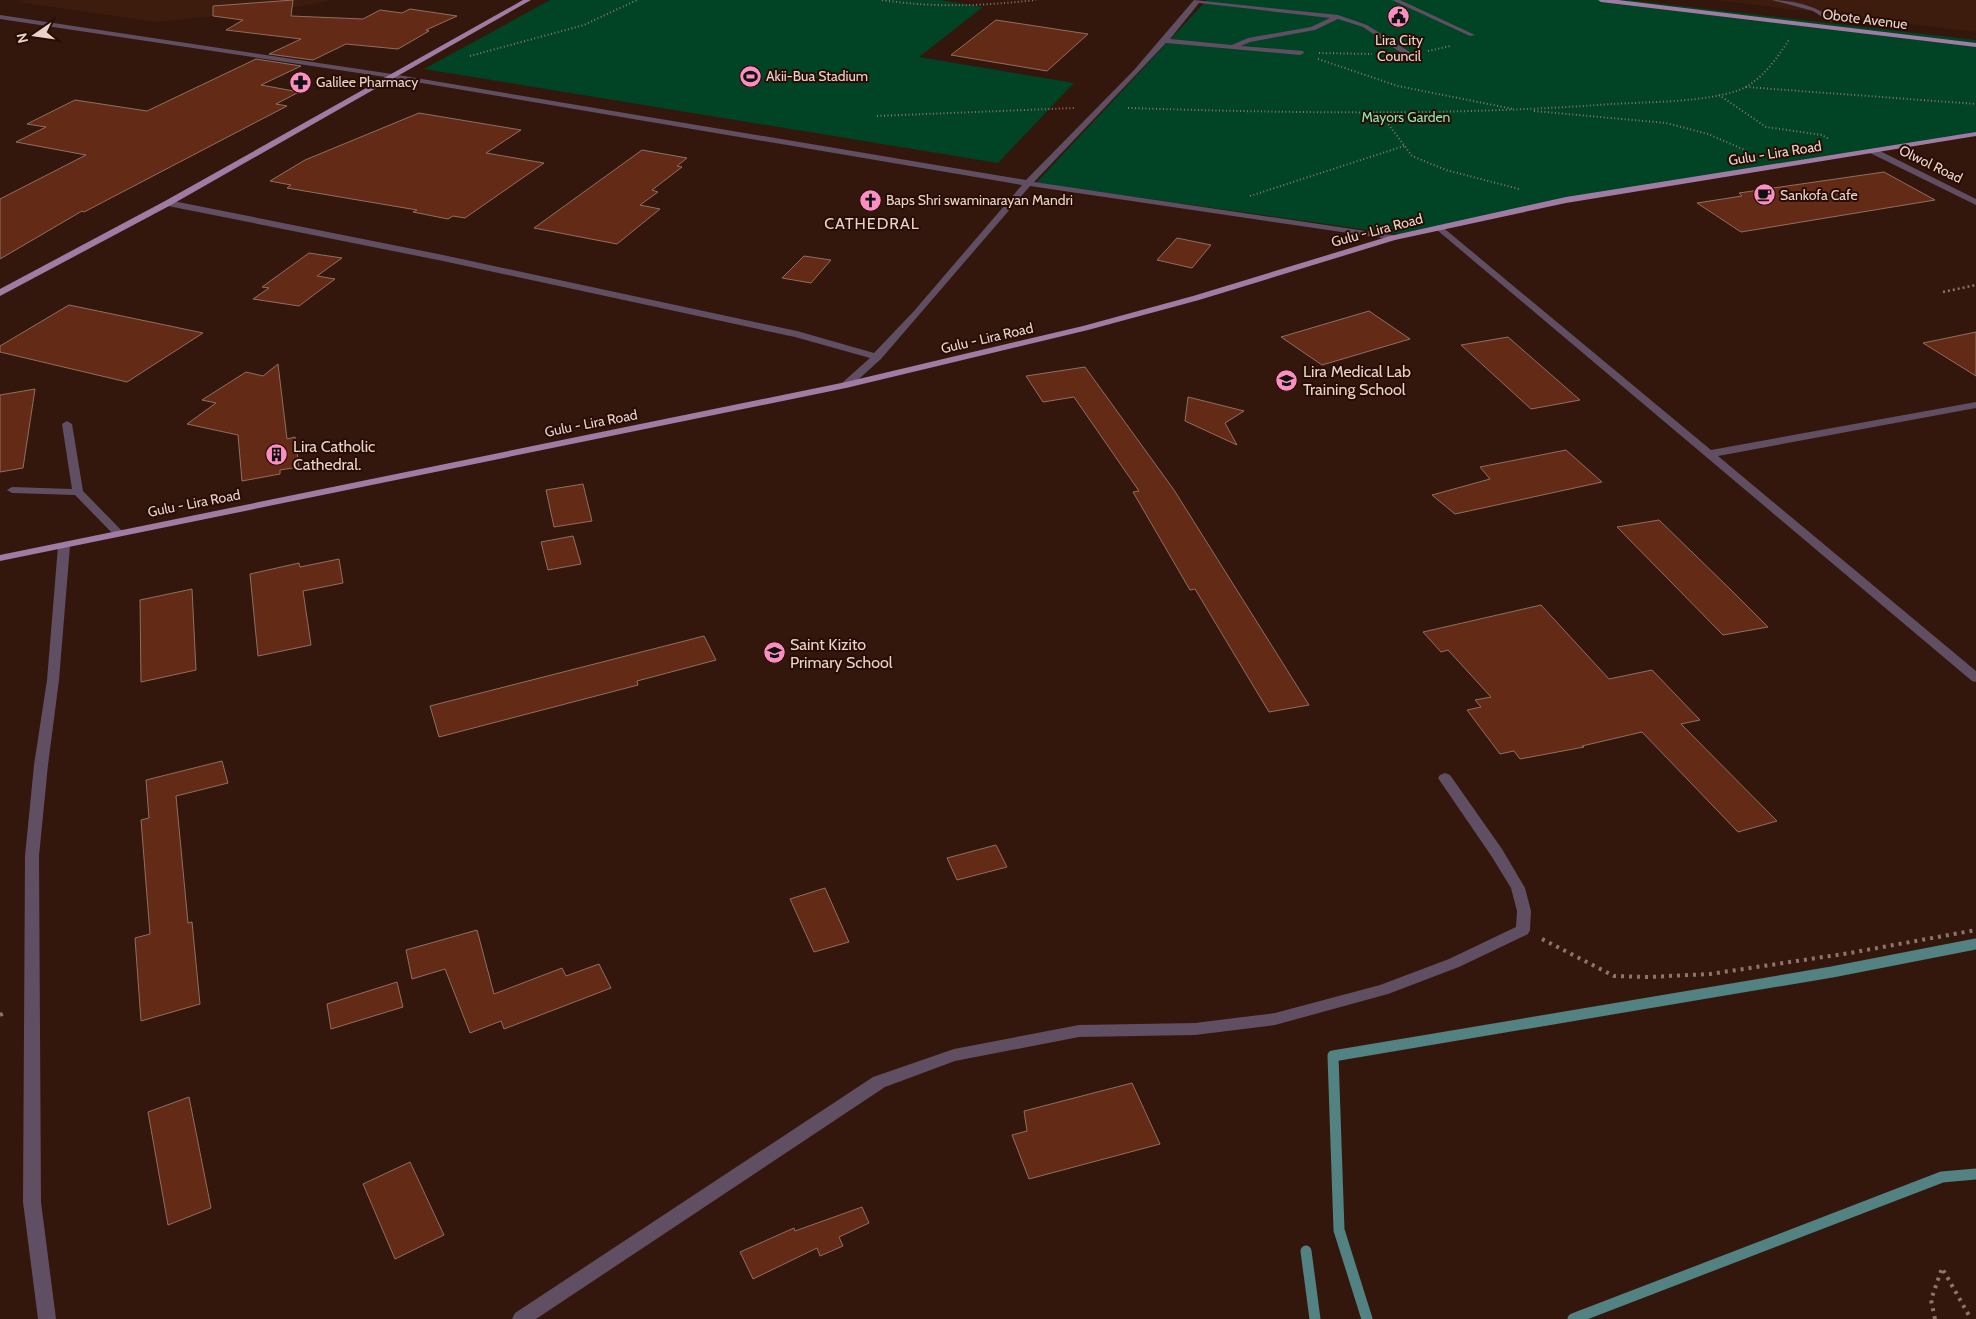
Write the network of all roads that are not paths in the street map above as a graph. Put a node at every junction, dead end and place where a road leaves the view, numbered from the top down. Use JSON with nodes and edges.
{"nodes":[{"id":1,"x":528,"y":0,"type":"edge"},
{"id":2,"x":1198,"y":0,"type":"edge"},
{"id":3,"x":1395,"y":0,"type":"edge"},
{"id":4,"x":1601,"y":0,"type":"edge"},
{"id":5,"x":1652,"y":0,"type":"edge"},
{"id":6,"x":1775,"y":0,"type":"edge"},
{"id":7,"x":0,"y":17,"type":"edge"},
{"id":8,"x":1338,"y":17,"type":"junction"},
{"id":9,"x":1832,"y":21,"type":"junction"},
{"id":10,"x":1472,"y":35,"type":"dead end"},
{"id":11,"x":1976,"y":38,"type":"edge"},
{"id":12,"x":1163,"y":41,"type":"junction"},
{"id":13,"x":1976,"y":45,"type":"edge"},
{"id":14,"x":1232,"y":48,"type":"junction"},
{"id":15,"x":1300,"y":53,"type":"road end"},
{"id":16,"x":1409,"y":54,"type":"dead end"},
{"id":17,"x":392,"y":76,"type":"junction"},
{"id":18,"x":1976,"y":134,"type":"edge"},
{"id":19,"x":1873,"y":151,"type":"junction"},
{"id":20,"x":1027,"y":183,"type":"junction"},
{"id":21,"x":1976,"y":202,"type":"edge"},
{"id":22,"x":168,"y":203,"type":"junction"},
{"id":23,"x":1440,"y":228,"type":"junction"},
{"id":24,"x":1393,"y":238,"type":"junction"},
{"id":25,"x":0,"y":293,"type":"edge"},
{"id":26,"x":878,"y":357,"type":"junction"},
{"id":27,"x":846,"y":386,"type":"junction"},
{"id":28,"x":1976,"y":405,"type":"edge"},
{"id":29,"x":67,"y":424,"type":"dead end"},
{"id":30,"x":1709,"y":454,"type":"junction"},
{"id":31,"x":12,"y":490,"type":"dead end"},
{"id":32,"x":78,"y":492,"type":"junction"},
{"id":33,"x":118,"y":533,"type":"junction"},
{"id":34,"x":64,"y":546,"type":"junction"},
{"id":35,"x":0,"y":558,"type":"edge"},
{"id":36,"x":1976,"y":678,"type":"edge"},
{"id":37,"x":1445,"y":778,"type":"dead end"},
{"id":38,"x":47,"y":1319,"type":"edge"},
{"id":39,"x":521,"y":1319,"type":"edge"}],
"edges":[{"from":1,"to":17,"type":"main road"},
{"from":2,"to":8,"type":"street"},
{"from":2,"to":12,"type":"street"},
{"from":3,"to":10,"type":"street"},
{"from":4,"to":13,"type":"main road","name":"Obote Avenue"},
{"from":5,"to":9,"type":"main road","name":"Obote Avenue"},
{"from":6,"to":9,"type":"street"},
{"from":7,"to":17,"type":"street"},
{"from":8,"to":14,"type":"street"},
{"from":8,"to":16,"type":"street"},
{"from":9,"to":11,"type":"main road","name":"Obote Avenue"},
{"from":12,"to":14,"type":"street"},
{"from":12,"to":20,"type":"street"},
{"from":14,"to":15,"type":"street"},
{"from":17,"to":20,"type":"street"},
{"from":17,"to":22,"type":"main road"},
{"from":18,"to":19,"type":"main road","name":"Gulu - Lira Road"},
{"from":19,"to":21,"type":"street","name":"Olwol Road"},
{"from":19,"to":23,"type":"main road","name":"Gulu - Lira Road"},
{"from":20,"to":24,"type":"street"},
{"from":20,"to":26,"type":"street"},
{"from":22,"to":25,"type":"main road"},
{"from":22,"to":26,"type":"street"},
{"from":23,"to":24,"type":"main road","name":"Gulu - Lira Road"},
{"from":23,"to":30,"type":"street"},
{"from":24,"to":27,"type":"main road","name":"Gulu - Lira Road"},
{"from":26,"to":27,"type":"street"},
{"from":27,"to":33,"type":"main road","name":"Gulu - Lira Road"},
{"from":28,"to":30,"type":"street"},
{"from":29,"to":32,"type":"street"},
{"from":30,"to":36,"type":"street"},
{"from":31,"to":32,"type":"street"},
{"from":32,"to":33,"type":"street"},
{"from":33,"to":34,"type":"main road","name":"Gulu - Lira Road"},
{"from":34,"to":35,"type":"main road","name":"Gulu - Lira Road"},
{"from":34,"to":38,"type":"street"},
{"from":37,"to":39,"type":"street"}]}
